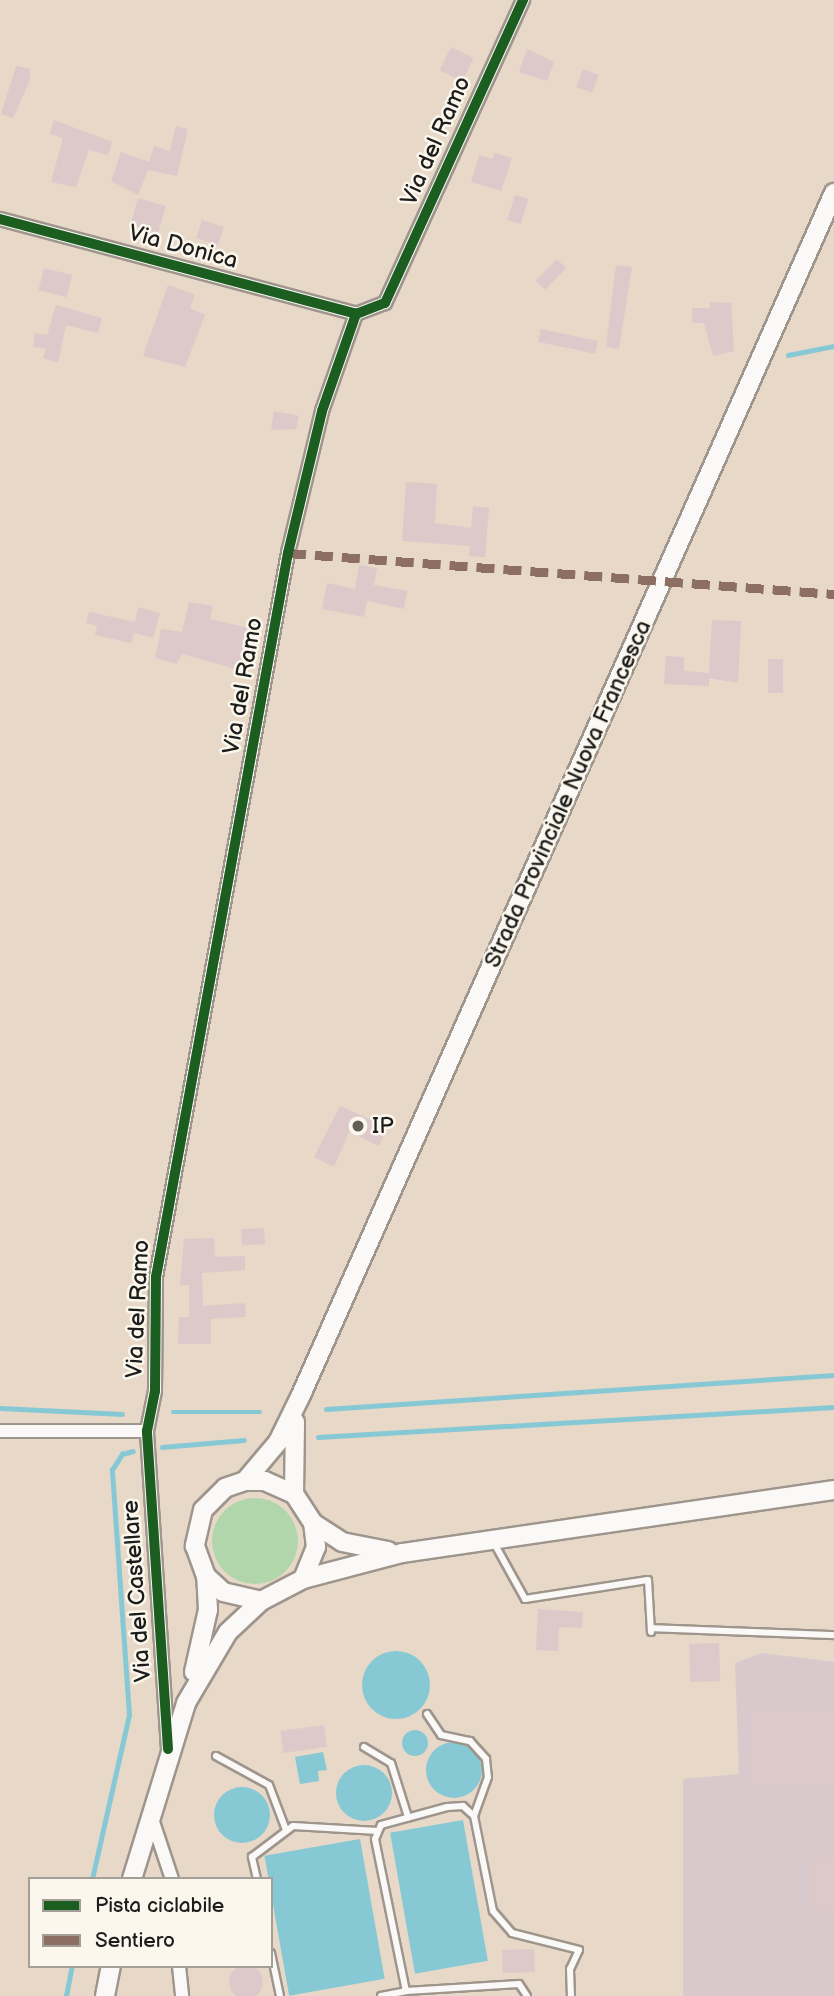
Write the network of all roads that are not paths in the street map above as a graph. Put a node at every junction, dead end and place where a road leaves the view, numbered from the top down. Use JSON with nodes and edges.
{"nodes":[{"id":1,"x":523,"y":0,"type":"edge"},
{"id":2,"x":834,"y":193,"type":"edge"},
{"id":3,"x":0,"y":219,"type":"edge"},
{"id":4,"x":356,"y":314,"type":"junction"},
{"id":5,"x":301,"y":1395,"type":"junction"},
{"id":6,"x":0,"y":1430,"type":"edge"},
{"id":7,"x":147,"y":1431,"type":"junction"},
{"id":8,"x":245,"y":1481,"type":"junction"},
{"id":9,"x":834,"y":1490,"type":"edge"},
{"id":10,"x":294,"y":1494,"type":"junction"},
{"id":11,"x":313,"y":1523,"type":"junction"},
{"id":12,"x":491,"y":1538,"type":"junction"},
{"id":13,"x":402,"y":1553,"type":"junction"},
{"id":14,"x":206,"y":1576,"type":"junction"},
{"id":15,"x":303,"y":1579,"type":"junction"},
{"id":16,"x":261,"y":1601,"type":"junction"},
{"id":17,"x":834,"y":1635,"type":"edge"},
{"id":18,"x":186,"y":1703,"type":"junction"},
{"id":19,"x":427,"y":1714,"type":"dead end"},
{"id":20,"x":364,"y":1747,"type":"dead end"},
{"id":21,"x":168,"y":1749,"type":"junction"},
{"id":22,"x":216,"y":1756,"type":"dead end"},
{"id":23,"x":150,"y":1810,"type":"junction"},
{"id":24,"x":474,"y":1816,"type":"junction"},
{"id":25,"x":408,"y":1817,"type":"junction"},
{"id":26,"x":286,"y":1830,"type":"junction"},
{"id":27,"x":379,"y":1831,"type":"junction"},
{"id":28,"x":133,"y":1877,"type":"edge"},
{"id":29,"x":171,"y":1877,"type":"edge"},
{"id":30,"x":257,"y":1877,"type":"edge"},
{"id":31,"x":273,"y":1963,"type":"edge"},
{"id":32,"x":111,"y":1968,"type":"edge"},
{"id":33,"x":179,"y":1968,"type":"edge"},
{"id":34,"x":405,"y":1991,"type":"junction"},
{"id":35,"x":105,"y":1996,"type":"edge"},
{"id":36,"x":181,"y":1996,"type":"edge"},
{"id":37,"x":280,"y":1996,"type":"edge"},
{"id":38,"x":382,"y":1996,"type":"edge"},
{"id":39,"x":527,"y":1996,"type":"edge"},
{"id":40,"x":571,"y":1996,"type":"edge"}],
"edges":[{"from":1,"to":4,"type":"street","name":"Via del Ramo"},
{"from":2,"to":5,"type":"main road","name":"Strada Provinciale Nuova Francesca"},
{"from":3,"to":4,"type":"street","name":"Via Donica"},
{"from":4,"to":7,"type":"street","name":"Via del Ramo"},
{"from":5,"to":8,"type":"main road","name":"Strada Provinciale Nuova Francesca"},
{"from":5,"to":10,"type":"main road","name":"Strada Provinciale Nuova Francesca"},
{"from":6,"to":7,"type":"street"},
{"from":7,"to":21,"type":"street","name":"Via del Castellare"},
{"from":8,"to":10,"type":"main road"},
{"from":8,"to":14,"type":"main road"},
{"from":9,"to":12,"type":"main road"},
{"from":10,"to":11,"type":"main road"},
{"from":11,"to":13,"type":"main road"},
{"from":11,"to":15,"type":"main road"},
{"from":12,"to":13,"type":"main road"},
{"from":12,"to":17,"type":"lane"},
{"from":13,"to":15,"type":"main road"},
{"from":14,"to":16,"type":"main road"},
{"from":14,"to":18,"type":"main road"},
{"from":15,"to":16,"type":"main road"},
{"from":16,"to":18,"type":"main road"},
{"from":18,"to":21,"type":"main road"},
{"from":19,"to":24,"type":"lane"},
{"from":20,"to":25,"type":"lane"},
{"from":21,"to":23,"type":"main road"},
{"from":22,"to":26,"type":"lane"},
{"from":23,"to":28,"type":"main road"},
{"from":23,"to":29,"type":"street"},
{"from":24,"to":25,"type":"lane"},
{"from":24,"to":40,"type":"lane"},
{"from":25,"to":27,"type":"lane"},
{"from":26,"to":27,"type":"lane"},
{"from":26,"to":30,"type":"lane"},
{"from":27,"to":34,"type":"lane"},
{"from":31,"to":37,"type":"lane"},
{"from":32,"to":35,"type":"main road"},
{"from":33,"to":36,"type":"street"},
{"from":34,"to":38,"type":"lane"},
{"from":34,"to":39,"type":"lane"}]}
